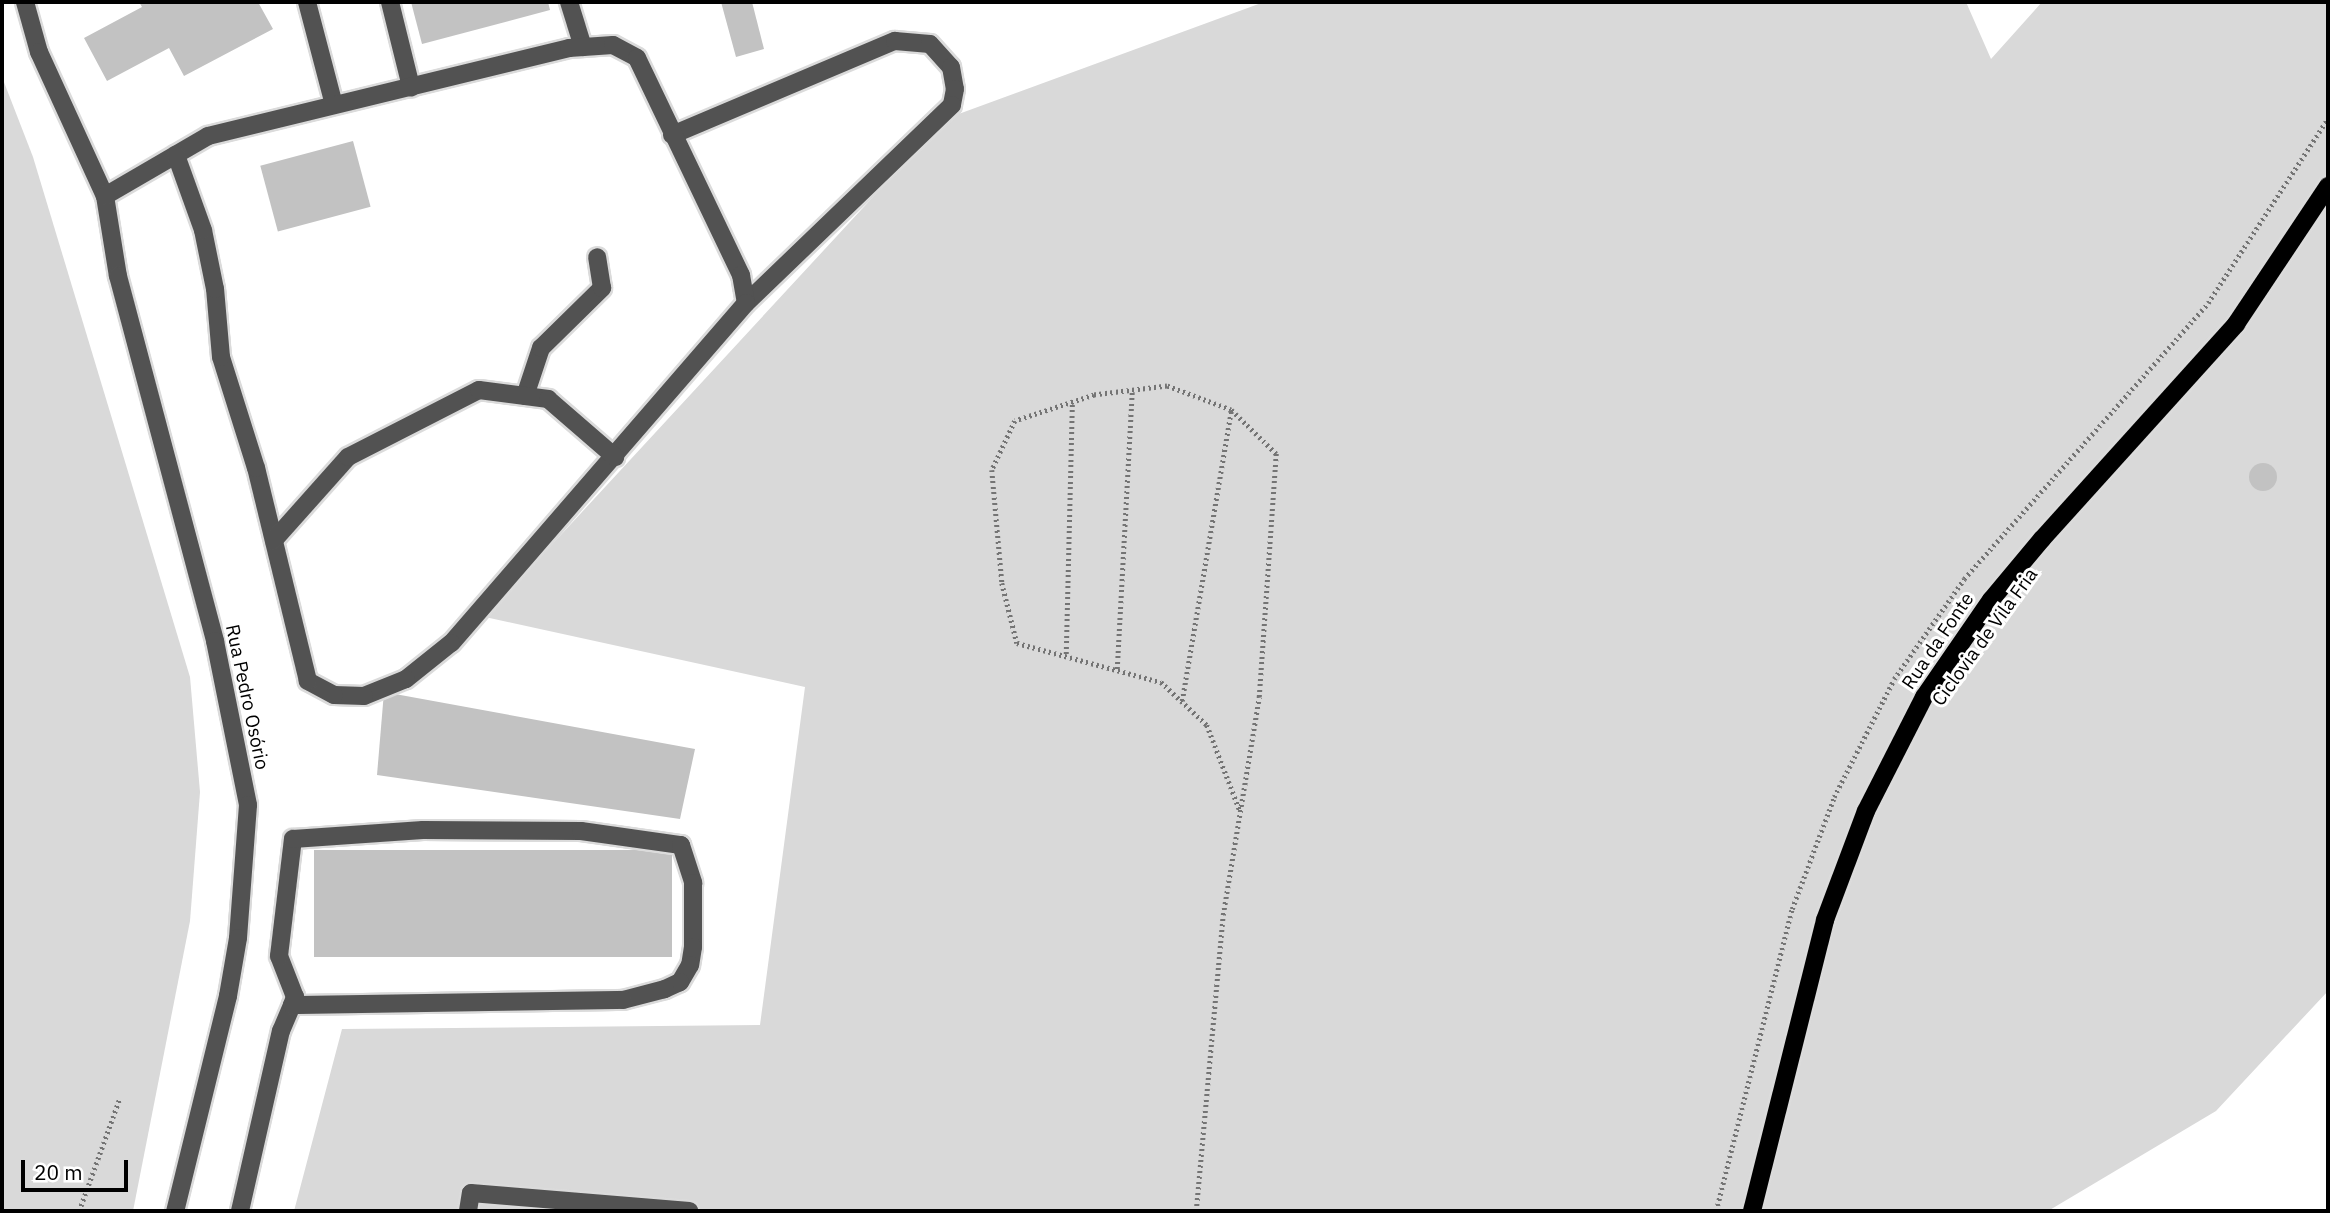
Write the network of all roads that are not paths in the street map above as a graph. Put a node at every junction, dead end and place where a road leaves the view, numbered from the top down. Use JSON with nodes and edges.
{"nodes":[{"id":1,"x":25,"y":2,"type":"edge"},
{"id":2,"x":307,"y":2,"type":"edge"},
{"id":3,"x":390,"y":2,"type":"edge"},
{"id":4,"x":569,"y":2,"type":"edge"},
{"id":5,"x":583,"y":47,"type":"junction"},
{"id":6,"x":411,"y":87,"type":"junction"},
{"id":7,"x":334,"y":105,"type":"junction"},
{"id":8,"x":672,"y":135,"type":"junction"},
{"id":9,"x":176,"y":155,"type":"junction"},
{"id":10,"x":2328,"y":186,"type":"edge"},
{"id":11,"x":105,"y":197,"type":"junction"},
{"id":12,"x":597,"y":257,"type":"dead end"},
{"id":13,"x":746,"y":303,"type":"junction"},
{"id":14,"x":525,"y":396,"type":"junction"},
{"id":15,"x":615,"y":457,"type":"junction"},
{"id":16,"x":274,"y":540,"type":"junction"},
{"id":17,"x":292,"y":1005,"type":"junction"},
{"id":18,"x":595,"y":1207,"type":"edge"},
{"id":19,"x":175,"y":1211,"type":"edge"},
{"id":20,"x":240,"y":1211,"type":"edge"},
{"id":21,"x":468,"y":1211,"type":"edge"},
{"id":22,"x":689,"y":1211,"type":"edge"},
{"id":23,"x":1752,"y":1211,"type":"edge"}],
"edges":[{"from":1,"to":11,"type":"street","name":"Rua Pedro Osório"},
{"from":2,"to":7,"type":"street"},
{"from":3,"to":6,"type":"street"},
{"from":4,"to":5,"type":"street"},
{"from":5,"to":6,"type":"street"},
{"from":5,"to":8,"type":"street"},
{"from":6,"to":7,"type":"street"},
{"from":7,"to":9,"type":"street"},
{"from":8,"to":13,"type":"street"},
{"from":8,"to":13,"type":"street"},
{"from":9,"to":11,"type":"street"},
{"from":9,"to":16,"type":"street"},
{"from":10,"to":23,"type":"main road","name":"Rua da Fonte"},
{"from":11,"to":19,"type":"street","name":"Rua Pedro Osório"},
{"from":12,"to":14,"type":"street"},
{"from":13,"to":15,"type":"street"},
{"from":14,"to":15,"type":"street"},
{"from":14,"to":16,"type":"street"},
{"from":15,"to":16,"type":"street"},
{"from":17,"to":17,"type":"street"},
{"from":17,"to":20,"type":"street"},
{"from":18,"to":21,"type":"street"},
{"from":18,"to":22,"type":"street"}]}
